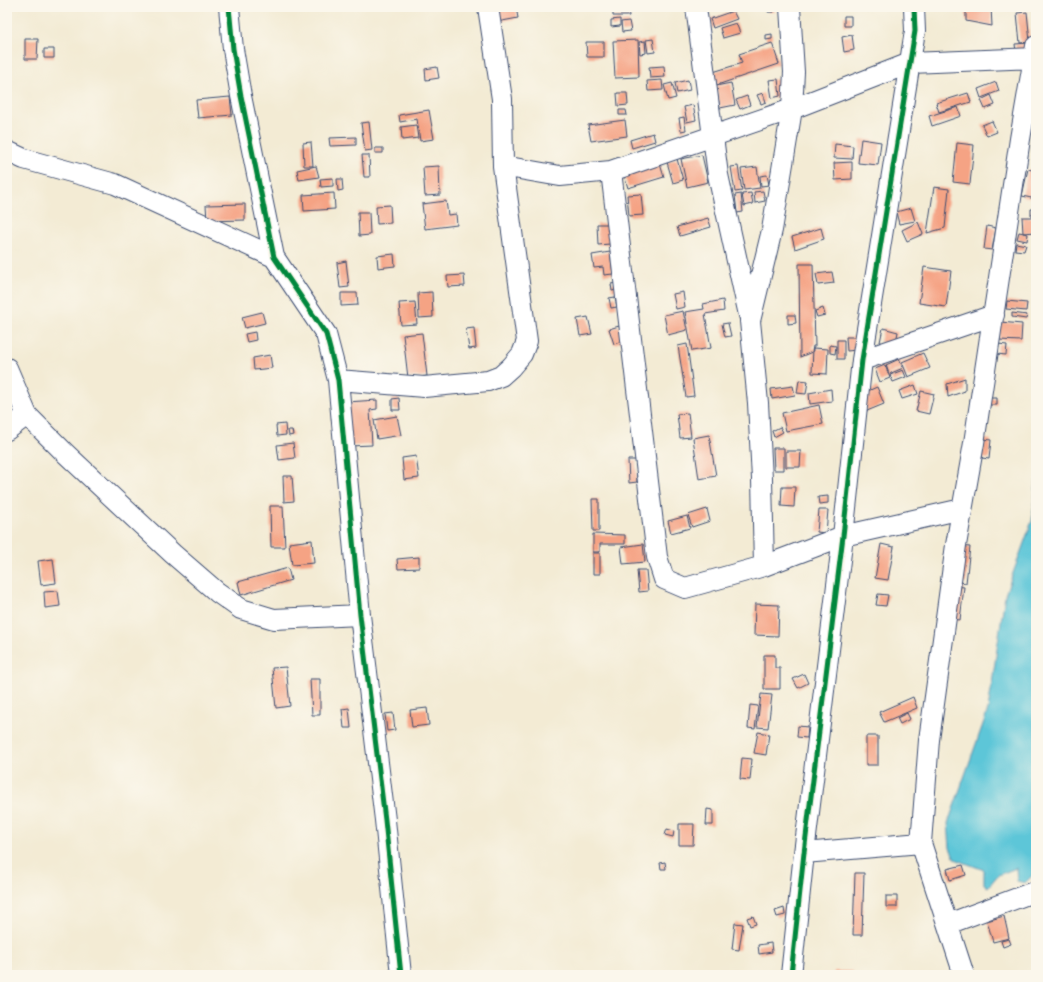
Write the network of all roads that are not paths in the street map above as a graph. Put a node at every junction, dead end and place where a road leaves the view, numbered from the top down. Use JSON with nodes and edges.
{"nodes":[{"id":1,"x":229,"y":7,"type":"edge"},
{"id":2,"x":488,"y":7,"type":"edge"},
{"id":3,"x":696,"y":7,"type":"edge"},
{"id":4,"x":790,"y":7,"type":"edge"},
{"id":5,"x":914,"y":7,"type":"edge"},
{"id":6,"x":1036,"y":54,"type":"edge"},
{"id":7,"x":910,"y":63,"type":"junction"},
{"id":8,"x":792,"y":109,"type":"junction"},
{"id":9,"x":713,"y":135,"type":"junction"},
{"id":10,"x":7,"y":151,"type":"edge"},
{"id":11,"x":503,"y":166,"type":"junction"},
{"id":12,"x":611,"y":171,"type":"junction"},
{"id":13,"x":274,"y":257,"type":"junction"},
{"id":14,"x":994,"y":315,"type":"junction"},
{"id":15,"x":750,"y":321,"type":"junction"},
{"id":16,"x":862,"y":360,"type":"junction"},
{"id":17,"x":7,"y":368,"type":"edge"},
{"id":18,"x":338,"y":380,"type":"junction"},
{"id":19,"x":27,"y":415,"type":"junction"},
{"id":20,"x":7,"y":430,"type":"edge"},
{"id":21,"x":962,"y":509,"type":"junction"},
{"id":22,"x":843,"y":536,"type":"junction"},
{"id":23,"x":764,"y":566,"type":"junction"},
{"id":24,"x":360,"y":615,"type":"junction"},
{"id":25,"x":921,"y":842,"type":"junction"},
{"id":26,"x":804,"y":853,"type":"junction"},
{"id":27,"x":1036,"y":891,"type":"edge"},
{"id":28,"x":948,"y":924,"type":"junction"},
{"id":29,"x":401,"y":975,"type":"edge"},
{"id":30,"x":791,"y":975,"type":"edge"},
{"id":31,"x":964,"y":975,"type":"edge"}],
"edges":[{"from":1,"to":13,"type":"street"},
{"from":2,"to":11,"type":"street"},
{"from":3,"to":9,"type":"street"},
{"from":4,"to":8,"type":"street"},
{"from":5,"to":7,"type":"street"},
{"from":6,"to":7,"type":"street"},
{"from":6,"to":14,"type":"street"},
{"from":7,"to":8,"type":"street"},
{"from":7,"to":16,"type":"street"},
{"from":8,"to":9,"type":"street"},
{"from":8,"to":15,"type":"street"},
{"from":9,"to":12,"type":"street"},
{"from":9,"to":15,"type":"street"},
{"from":10,"to":13,"type":"street"},
{"from":11,"to":12,"type":"street"},
{"from":11,"to":18,"type":"street"},
{"from":12,"to":23,"type":"street"},
{"from":13,"to":18,"type":"street"},
{"from":14,"to":16,"type":"street"},
{"from":14,"to":21,"type":"street"},
{"from":15,"to":23,"type":"street"},
{"from":16,"to":22,"type":"street"},
{"from":17,"to":19,"type":"street"},
{"from":18,"to":24,"type":"street"},
{"from":19,"to":20,"type":"street"},
{"from":19,"to":24,"type":"street"},
{"from":21,"to":22,"type":"street"},
{"from":21,"to":25,"type":"street"},
{"from":22,"to":23,"type":"street"},
{"from":22,"to":26,"type":"street"},
{"from":24,"to":29,"type":"street"},
{"from":25,"to":26,"type":"street"},
{"from":25,"to":28,"type":"street"},
{"from":26,"to":30,"type":"street"},
{"from":27,"to":28,"type":"street"},
{"from":28,"to":31,"type":"street"}]}
